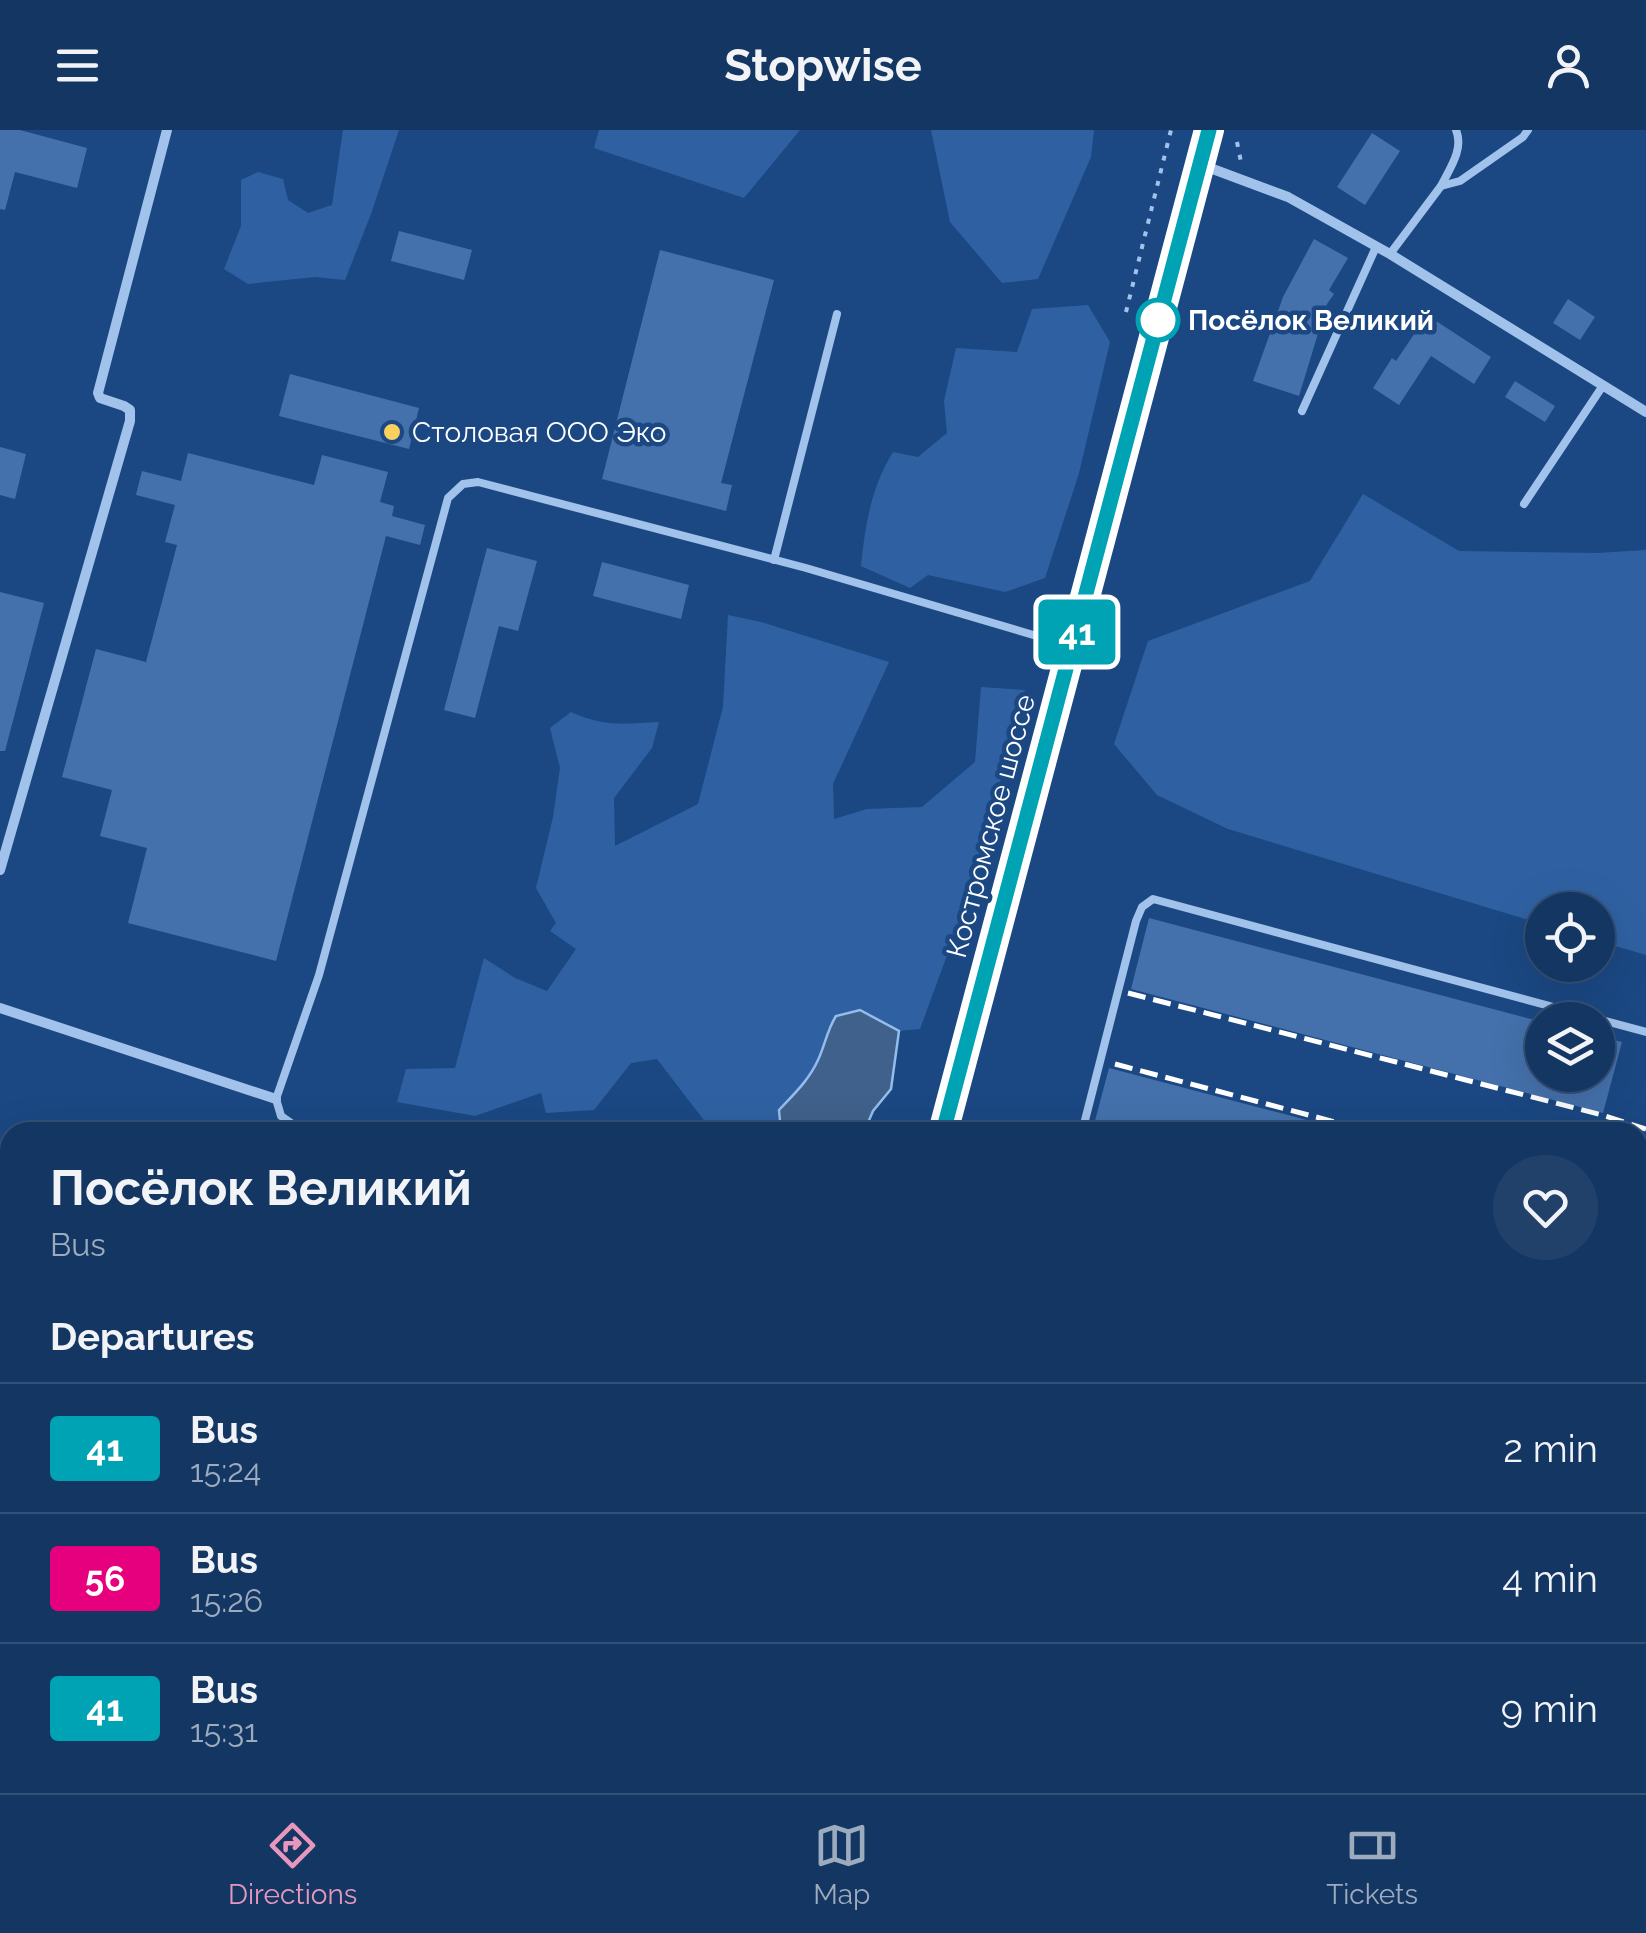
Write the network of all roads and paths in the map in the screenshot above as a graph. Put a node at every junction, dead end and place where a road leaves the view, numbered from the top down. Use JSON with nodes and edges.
{"nodes":[{"id":1,"x":168,"y":130,"type":"edge"},
{"id":2,"x":1170,"y":130,"type":"edge"},
{"id":3,"x":1456,"y":130,"type":"edge"},
{"id":4,"x":1528,"y":130,"type":"edge"},
{"id":5,"x":1223,"y":136,"type":"edge"},
{"id":6,"x":1200,"y":164,"type":"junction"},
{"id":7,"x":1245,"y":181,"type":"junction"},
{"id":8,"x":1441,"y":186,"type":"junction"},
{"id":9,"x":1376,"y":247,"type":"junction"},
{"id":10,"x":1390,"y":254,"type":"junction"},
{"id":11,"x":1126,"y":312,"type":"dead end"},
{"id":12,"x":837,"y":314,"type":"dead end"},
{"id":13,"x":1602,"y":387,"type":"junction"},
{"id":14,"x":1302,"y":411,"type":"dead end"},
{"id":15,"x":1646,"y":412,"type":"edge"},
{"id":16,"x":1524,"y":504,"type":"dead end"},
{"id":17,"x":774,"y":560,"type":"junction"},
{"id":18,"x":1073,"y":647,"type":"junction"},
{"id":19,"x":0,"y":870,"type":"edge"},
{"id":20,"x":0,"y":1008,"type":"edge"},
{"id":21,"x":1646,"y":1032,"type":"edge"},
{"id":22,"x":276,"y":1098,"type":"junction"},
{"id":23,"x":291,"y":1122,"type":"edge"},
{"id":24,"x":945,"y":1122,"type":"edge"},
{"id":25,"x":1085,"y":1122,"type":"edge"}],
"edges":[{"from":1,"to":19,"type":"street"},
{"from":2,"to":11,"type":"path"},
{"from":3,"to":8,"type":"lane"},
{"from":4,"to":8,"type":"lane"},
{"from":5,"to":6,"type":"highway","name":"Костромское шоссе"},
{"from":5,"to":7,"type":"path"},
{"from":6,"to":7,"type":"street"},
{"from":6,"to":18,"type":"highway","name":"Костромское шоссе"},
{"from":7,"to":9,"type":"street"},
{"from":8,"to":10,"type":"lane"},
{"from":9,"to":10,"type":"street"},
{"from":9,"to":14,"type":"lane"},
{"from":10,"to":13,"type":"street"},
{"from":12,"to":17,"type":"lane"},
{"from":13,"to":15,"type":"street"},
{"from":13,"to":16,"type":"lane"},
{"from":17,"to":18,"type":"lane"},
{"from":17,"to":22,"type":"lane"},
{"from":18,"to":24,"type":"highway","name":"Костромское шоссе"},
{"from":20,"to":22,"type":"street"},
{"from":21,"to":25,"type":"lane"},
{"from":22,"to":23,"type":"lane"}]}
